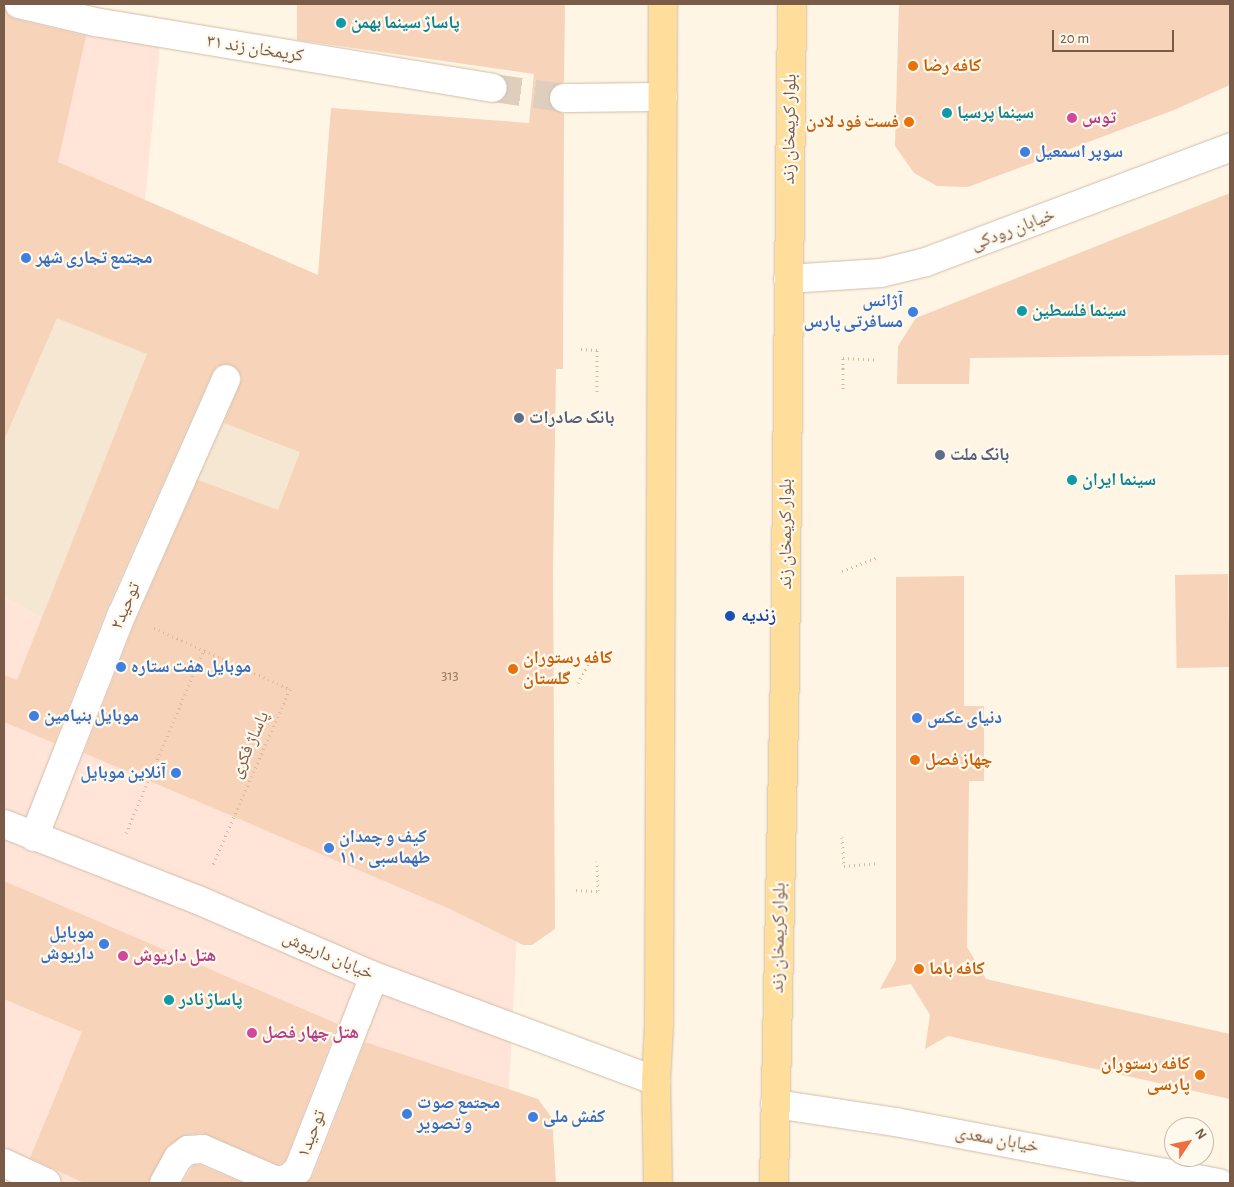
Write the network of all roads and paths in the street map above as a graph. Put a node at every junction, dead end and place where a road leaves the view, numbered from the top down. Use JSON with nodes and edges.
{"nodes":[{"id":1,"x":19,"y":4,"type":"edge"},
{"id":2,"x":663,"y":4,"type":"edge"},
{"id":3,"x":792,"y":4,"type":"edge"},
{"id":4,"x":493,"y":88,"type":"tunnel mouth"},
{"id":5,"x":662,"y":97,"type":"junction"},
{"id":6,"x":564,"y":98,"type":"tunnel mouth"},
{"id":7,"x":1230,"y":148,"type":"edge"},
{"id":8,"x":788,"y":279,"type":"junction"},
{"id":9,"x":581,"y":349,"type":"dead end"},
{"id":10,"x":878,"y":360,"type":"dead end"},
{"id":11,"x":226,"y":379,"type":"dead end"},
{"id":12,"x":843,"y":389,"type":"dead end"},
{"id":13,"x":597,"y":392,"type":"dead end"},
{"id":14,"x":876,"y":558,"type":"dead end"},
{"id":15,"x":842,"y":571,"type":"dead end"},
{"id":16,"x":122,"y":614,"type":"junction"},
{"id":17,"x":204,"y":649,"type":"junction"},
{"id":18,"x":595,"y":652,"type":"dead end"},
{"id":19,"x":578,"y":683,"type":"dead end"},
{"id":20,"x":4,"y":824,"type":"edge"},
{"id":21,"x":34,"y":837,"type":"junction"},
{"id":22,"x":842,"y":837,"type":"dead end"},
{"id":23,"x":598,"y":861,"type":"dead end"},
{"id":24,"x":876,"y":864,"type":"dead end"},
{"id":25,"x":112,"y":867,"type":"junction"},
{"id":26,"x":576,"y":890,"type":"dead end"},
{"id":27,"x":198,"y":900,"type":"junction"},
{"id":28,"x":374,"y":976,"type":"junction"},
{"id":29,"x":656,"y":1081,"type":"junction"},
{"id":30,"x":775,"y":1104,"type":"junction"},
{"id":31,"x":4,"y":1163,"type":"edge"},
{"id":32,"x":47,"y":1183,"type":"edge"},
{"id":33,"x":164,"y":1183,"type":"edge"},
{"id":34,"x":658,"y":1183,"type":"edge"},
{"id":35,"x":774,"y":1183,"type":"edge"},
{"id":36,"x":1219,"y":1183,"type":"edge"}],
"edges":[{"from":1,"to":4,"type":"street","name":"کریمخان زند ۳۱"},
{"from":2,"to":5,"type":"main road"},
{"from":3,"to":8,"type":"main road","name":"بلوار کریمخان زند"},
{"from":5,"to":6,"type":"street"},
{"from":5,"to":29,"type":"main road"},
{"from":7,"to":8,"type":"street","name":"خیابان رودکی"},
{"from":8,"to":30,"type":"main road","name":"بلوار کریمخان زند"},
{"from":9,"to":13,"type":"path"},
{"from":10,"to":12,"type":"path"},
{"from":11,"to":16,"type":"street","name":"توحید۲"},
{"from":14,"to":15,"type":"path"},
{"from":16,"to":17,"type":"path","name":"پاساژ فکری"},
{"from":16,"to":21,"type":"street","name":"توحید۲"},
{"from":17,"to":25,"type":"path"},
{"from":17,"to":27,"type":"path","name":"پاساژ فکری"},
{"from":18,"to":19,"type":"path"},
{"from":20,"to":21,"type":"street","name":"خیابان داریوش"},
{"from":21,"to":25,"type":"street","name":"خیابان داریوش"},
{"from":22,"to":24,"type":"path"},
{"from":23,"to":26,"type":"path"},
{"from":25,"to":27,"type":"street","name":"خیابان داریوش"},
{"from":27,"to":28,"type":"street","name":"خیابان داریوش"},
{"from":28,"to":29,"type":"street","name":"خیابان داریوش"},
{"from":28,"to":33,"type":"street","name":"توحید۱"},
{"from":29,"to":34,"type":"main road"},
{"from":30,"to":35,"type":"main road","name":"بلوار کریمخان زند"},
{"from":30,"to":36,"type":"street","name":"خیابان سعدی"},
{"from":31,"to":32,"type":"street"}]}
